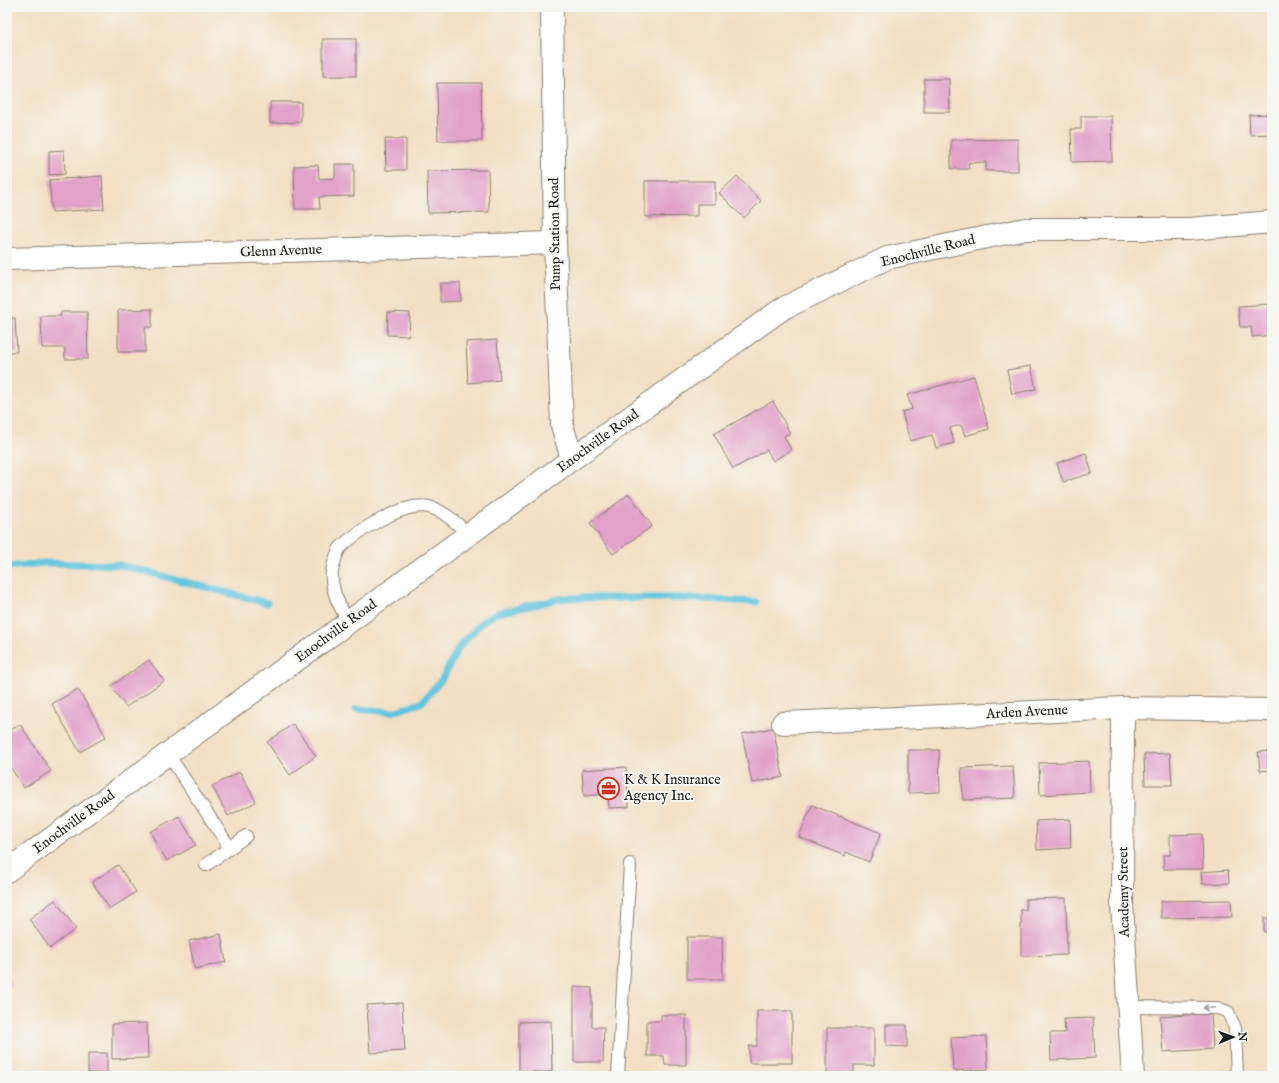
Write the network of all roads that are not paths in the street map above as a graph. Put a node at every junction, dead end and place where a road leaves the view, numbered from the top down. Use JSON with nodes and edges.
{"nodes":[{"id":1,"x":552,"y":7,"type":"edge"},
{"id":2,"x":1272,"y":222,"type":"edge"},
{"id":3,"x":555,"y":243,"type":"junction"},
{"id":4,"x":7,"y":259,"type":"edge"},
{"id":5,"x":572,"y":459,"type":"junction"},
{"id":6,"x":469,"y":534,"type":"junction"},
{"id":7,"x":348,"y":622,"type":"junction"},
{"id":8,"x":1123,"y":708,"type":"junction"},
{"id":9,"x":1272,"y":710,"type":"edge"},
{"id":10,"x":782,"y":723,"type":"dead end"},
{"id":11,"x":168,"y":754,"type":"junction"},
{"id":12,"x":246,"y":836,"type":"dead end"},
{"id":13,"x":230,"y":848,"type":"junction"},
{"id":14,"x":206,"y":864,"type":"dead end"},
{"id":15,"x":630,"y":864,"type":"dead end"},
{"id":16,"x":7,"y":871,"type":"edge"},
{"id":17,"x":1128,"y":1007,"type":"junction"},
{"id":18,"x":618,"y":1076,"type":"edge"},
{"id":19,"x":1133,"y":1076,"type":"edge"},
{"id":20,"x":1237,"y":1076,"type":"edge"}],
"edges":[{"from":1,"to":3,"type":"street","name":"Pump Station Road"},
{"from":2,"to":5,"type":"street","name":"Enochville Road"},
{"from":3,"to":4,"type":"street","name":"Glenn Avenue"},
{"from":3,"to":5,"type":"street","name":"Pump Station Road"},
{"from":5,"to":6,"type":"street","name":"Enochville Road"},
{"from":6,"to":7,"type":"street","name":"Enochville Road"},
{"from":6,"to":7,"type":"lane"},
{"from":7,"to":11,"type":"street","name":"Enochville Road"},
{"from":8,"to":9,"type":"street","name":"Arden Avenue"},
{"from":8,"to":10,"type":"street","name":"Arden Avenue"},
{"from":8,"to":17,"type":"street","name":"Academy Street"},
{"from":11,"to":13,"type":"lane"},
{"from":11,"to":16,"type":"street","name":"Enochville Road"},
{"from":12,"to":13,"type":"lane"},
{"from":13,"to":14,"type":"lane"},
{"from":15,"to":18,"type":"lane"},
{"from":17,"to":19,"type":"street","name":"Academy Street"},
{"from":20,"to":17,"type":"lane","one_way":true}]}
